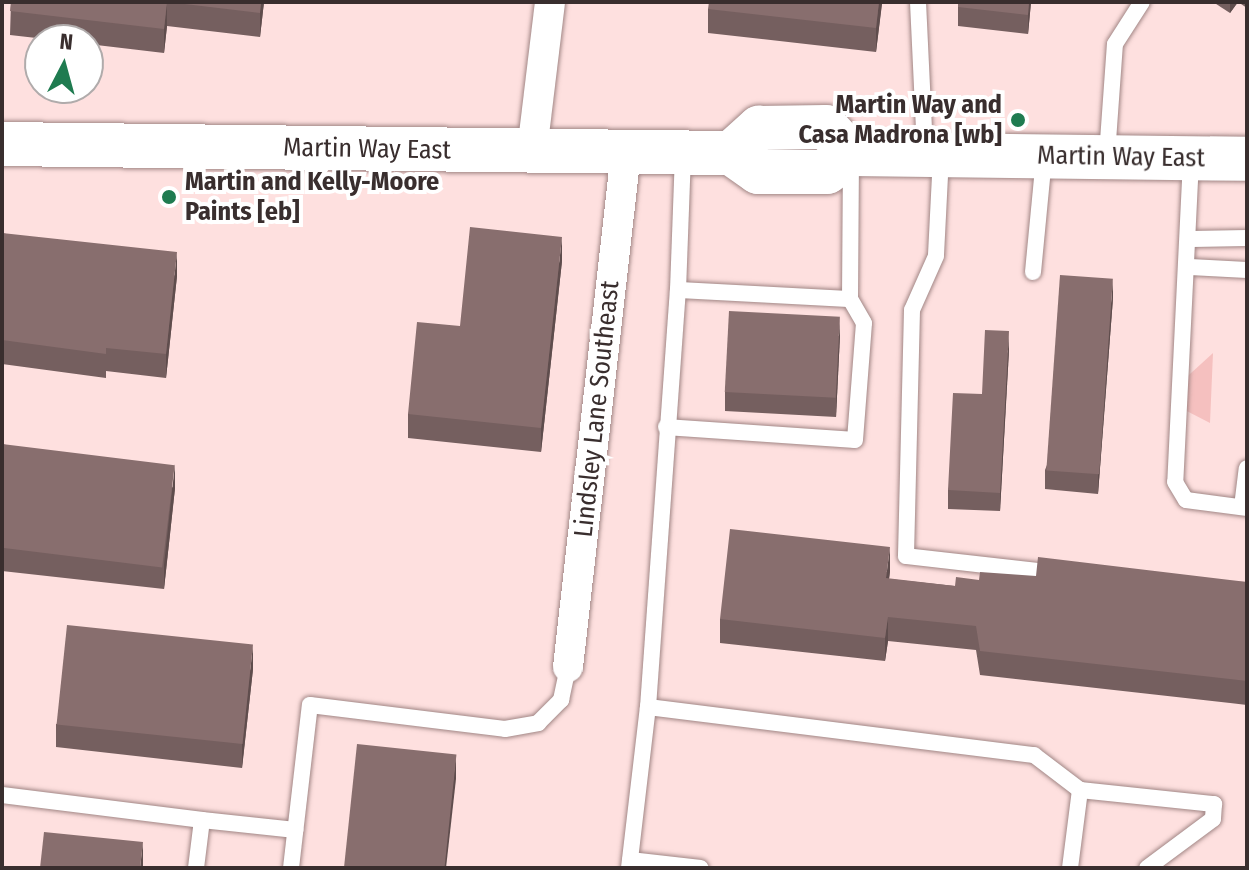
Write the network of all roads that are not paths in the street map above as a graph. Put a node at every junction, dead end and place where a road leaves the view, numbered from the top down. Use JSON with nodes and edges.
{"nodes":[{"id":1,"x":550,"y":2,"type":"edge"},
{"id":2,"x":918,"y":2,"type":"edge"},
{"id":3,"x":1142,"y":2,"type":"edge"},
{"id":4,"x":2,"y":144,"type":"edge"},
{"id":5,"x":532,"y":151,"type":"junction"},
{"id":6,"x":626,"y":152,"type":"junction"},
{"id":7,"x":683,"y":153,"type":"junction"},
{"id":8,"x":851,"y":154,"type":"junction"},
{"id":9,"x":933,"y":155,"type":"junction"},
{"id":10,"x":1044,"y":156,"type":"junction"},
{"id":11,"x":1107,"y":156,"type":"junction"},
{"id":12,"x":1191,"y":158,"type":"junction"},
{"id":13,"x":1247,"y":159,"type":"edge"},
{"id":14,"x":1247,"y":238,"type":"edge"},
{"id":15,"x":1192,"y":239,"type":"junction"},
{"id":16,"x":1190,"y":267,"type":"junction"},
{"id":17,"x":1247,"y":270,"type":"edge"},
{"id":18,"x":1033,"y":272,"type":"dead end"},
{"id":19,"x":678,"y":290,"type":"junction"},
{"id":20,"x":850,"y":299,"type":"junction"},
{"id":21,"x":666,"y":427,"type":"junction"},
{"id":22,"x":1247,"y":468,"type":"edge"},
{"id":23,"x":1244,"y":508,"type":"edge"},
{"id":24,"x":1077,"y":575,"type":"edge"},
{"id":25,"x":568,"y":667,"type":"joint"},
{"id":26,"x":648,"y":707,"type":"junction"},
{"id":27,"x":1080,"y":790,"type":"junction"},
{"id":28,"x":2,"y":795,"type":"edge"},
{"id":29,"x":202,"y":820,"type":"junction"},
{"id":30,"x":295,"y":830,"type":"junction"},
{"id":31,"x":629,"y":864,"type":"edge"},
{"id":32,"x":196,"y":868,"type":"edge"},
{"id":33,"x":291,"y":868,"type":"edge"},
{"id":34,"x":701,"y":868,"type":"edge"},
{"id":35,"x":1070,"y":868,"type":"edge"},
{"id":36,"x":1147,"y":868,"type":"edge"}],
"edges":[{"from":1,"to":5,"type":"street"},
{"from":2,"to":9,"type":"lane"},
{"from":3,"to":11,"type":"lane"},
{"from":4,"to":5,"type":"main road","name":"Martin Way East"},
{"from":5,"to":6,"type":"main road","name":"Martin Way East"},
{"from":6,"to":7,"type":"main road","name":"Martin Way East"},
{"from":6,"to":25,"type":"street","name":"Lindsley Lane Southeast"},
{"from":7,"to":8,"type":"main road","name":"Martin Way East"},
{"from":7,"to":19,"type":"lane"},
{"from":8,"to":9,"type":"main road","name":"Martin Way East"},
{"from":8,"to":20,"type":"lane"},
{"from":9,"to":10,"type":"main road","name":"Martin Way East"},
{"from":9,"to":24,"type":"lane"},
{"from":10,"to":11,"type":"main road","name":"Martin Way East"},
{"from":10,"to":18,"type":"lane"},
{"from":11,"to":12,"type":"main road","name":"Martin Way East"},
{"from":12,"to":13,"type":"main road","name":"Martin Way East"},
{"from":12,"to":15,"type":"lane"},
{"from":14,"to":15,"type":"lane"},
{"from":15,"to":16,"type":"lane"},
{"from":16,"to":17,"type":"lane"},
{"from":16,"to":23,"type":"lane"},
{"from":19,"to":20,"type":"lane"},
{"from":19,"to":21,"type":"lane"},
{"from":20,"to":21,"type":"lane"},
{"from":21,"to":26,"type":"lane"},
{"from":22,"to":23,"type":"lane"},
{"from":25,"to":30,"type":"lane"},
{"from":26,"to":27,"type":"lane"},
{"from":26,"to":31,"type":"lane"},
{"from":27,"to":35,"type":"lane"},
{"from":27,"to":36,"type":"lane"},
{"from":28,"to":29,"type":"lane"},
{"from":29,"to":30,"type":"lane"},
{"from":29,"to":32,"type":"lane"},
{"from":30,"to":33,"type":"lane"},
{"from":31,"to":34,"type":"lane"}]}
